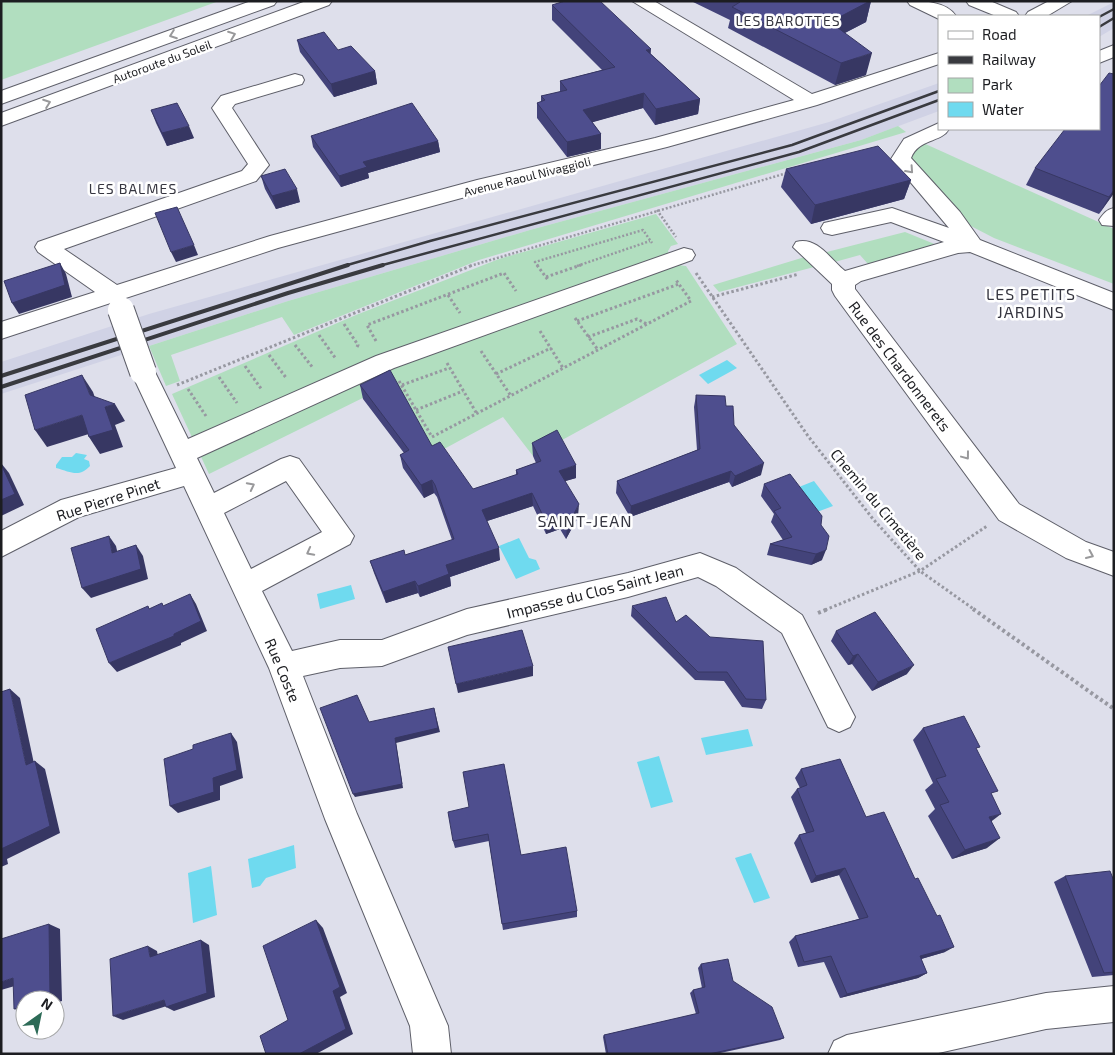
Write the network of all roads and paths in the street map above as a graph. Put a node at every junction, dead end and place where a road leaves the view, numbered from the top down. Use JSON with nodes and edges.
{"nodes":[{"id":1,"x":268,"y":1,"type":"edge"},
{"id":2,"x":323,"y":1,"type":"edge"},
{"id":3,"x":641,"y":1,"type":"edge"},
{"id":4,"x":916,"y":1,"type":"edge"},
{"id":5,"x":975,"y":1,"type":"edge"},
{"id":6,"x":1064,"y":1,"type":"edge"},
{"id":7,"x":945,"y":15,"type":"edge"},
{"id":8,"x":1008,"y":15,"type":"edge"},
{"id":9,"x":1036,"y":15,"type":"edge"},
{"id":10,"x":1114,"y":50,"type":"edge"},
{"id":11,"x":1100,"y":57,"type":"edge"},
{"id":12,"x":938,"y":58,"type":"edge"},
{"id":13,"x":296,"y":80,"type":"dead end"},
{"id":14,"x":1,"y":98,"type":"edge"},
{"id":15,"x":810,"y":101,"type":"junction"},
{"id":16,"x":1,"y":120,"type":"edge"},
{"id":17,"x":938,"y":129,"type":"edge"},
{"id":18,"x":788,"y":172,"type":"edge"},
{"id":19,"x":657,"y":210,"type":"junction"},
{"id":20,"x":832,"y":228,"type":"dead end"},
{"id":21,"x":650,"y":241,"type":"dead end"},
{"id":22,"x":972,"y":245,"type":"junction"},
{"id":23,"x":804,"y":246,"type":"dead end"},
{"id":24,"x":674,"y":259,"type":"junction"},
{"id":25,"x":806,"y":272,"type":"dead end"},
{"id":26,"x":546,"y":277,"type":"dead end"},
{"id":27,"x":679,"y":284,"type":"junction"},
{"id":28,"x":844,"y":285,"type":"junction"},
{"id":29,"x":712,"y":297,"type":"junction"},
{"id":30,"x":118,"y":302,"type":"junction"},
{"id":31,"x":1114,"y":302,"type":"edge"},
{"id":32,"x":577,"y":321,"type":"dead end"},
{"id":33,"x":344,"y":324,"type":"dead end"},
{"id":34,"x":647,"y":324,"type":"junction"},
{"id":35,"x":1,"y":331,"type":"edge"},
{"id":36,"x":319,"y":335,"type":"dead end"},
{"id":37,"x":588,"y":337,"type":"dead end"},
{"id":38,"x":295,"y":345,"type":"dead end"},
{"id":39,"x":436,"y":345,"type":"junction"},
{"id":40,"x":551,"y":348,"type":"dead end"},
{"id":41,"x":355,"y":350,"type":"dead end"},
{"id":42,"x":270,"y":356,"type":"dead end"},
{"id":43,"x":336,"y":359,"type":"dead end"},
{"id":44,"x":246,"y":366,"type":"dead end"},
{"id":45,"x":450,"y":368,"type":"junction"},
{"id":46,"x":314,"y":369,"type":"dead end"},
{"id":47,"x":496,"y":374,"type":"dead end"},
{"id":48,"x":219,"y":377,"type":"dead end"},
{"id":49,"x":288,"y":380,"type":"dead end"},
{"id":50,"x":148,"y":383,"type":"junction"},
{"id":51,"x":402,"y":385,"type":"dead end"},
{"id":52,"x":188,"y":390,"type":"dead end"},
{"id":53,"x":263,"y":391,"type":"dead end"},
{"id":54,"x":463,"y":391,"type":"junction"},
{"id":55,"x":237,"y":403,"type":"dead end"},
{"id":56,"x":416,"y":410,"type":"dead end"},
{"id":57,"x":477,"y":414,"type":"junction"},
{"id":58,"x":207,"y":417,"type":"dead end"},
{"id":59,"x":432,"y":437,"type":"dead end"},
{"id":60,"x":186,"y":464,"type":"junction"},
{"id":61,"x":208,"y":509,"type":"junction"},
{"id":62,"x":1009,"y":512,"type":"junction"},
{"id":63,"x":1,"y":545,"type":"edge"},
{"id":64,"x":1114,"y":564,"type":"edge"},
{"id":65,"x":920,"y":571,"type":"junction"},
{"id":66,"x":245,"y":586,"type":"junction"},
{"id":67,"x":792,"y":624,"type":"junction"},
{"id":68,"x":284,"y":667,"type":"junction"},
{"id":69,"x":1114,"y":709,"type":"edge"},
{"id":70,"x":839,"y":717,"type":"dead end"},
{"id":71,"x":1114,"y":1004,"type":"edge"},
{"id":72,"x":432,"y":1054,"type":"edge"},
{"id":73,"x":847,"y":1054,"type":"edge"}],
"edges":[{"from":1,"to":14,"type":"main road","name":"Autoroute du Soleil","one_way":true},
{"from":16,"to":2,"type":"main road","name":"Autoroute du Soleil","one_way":true},
{"from":3,"to":15,"type":"main road"},
{"from":4,"to":7,"type":"main road"},
{"from":5,"to":8,"type":"main road"},
{"from":6,"to":9,"type":"main road"},
{"from":10,"to":11,"type":"main road"},
{"from":12,"to":15,"type":"main road","name":"Avenue Raoul Nivaggioli"},
{"from":13,"to":30,"type":"main road"},
{"from":15,"to":30,"type":"main road","name":"Avenue Raoul Nivaggioli"},
{"from":17,"to":22,"type":"main road","one_way":true},
{"from":18,"to":19,"type":"path"},
{"from":19,"to":24,"type":"path"},
{"from":19,"to":50,"type":"path"},
{"from":20,"to":22,"type":"main road"},
{"from":21,"to":26,"type":"path"},
{"from":22,"to":28,"type":"main road","name":"Rue des Chardonnerets"},
{"from":22,"to":31,"type":"main road"},
{"from":23,"to":28,"type":"main road"},
{"from":24,"to":27,"type":"path"},
{"from":24,"to":29,"type":"path","name":"Chemin du Cimetière"},
{"from":24,"to":39,"type":"main road","name":"Rue Pierre Pinet"},
{"from":25,"to":29,"type":"path"},
{"from":27,"to":32,"type":"path"},
{"from":27,"to":34,"type":"path"},
{"from":28,"to":62,"type":"main road","name":"Rue des Chardonnerets","one_way":true},
{"from":29,"to":65,"type":"path","name":"Chemin du Cimetière"},
{"from":30,"to":35,"type":"main road","name":"Avenue Raoul Nivaggioli"},
{"from":30,"to":50,"type":"main road","name":"Rue Coste","bridge":true},
{"from":33,"to":41,"type":"path"},
{"from":34,"to":37,"type":"path"},
{"from":34,"to":57,"type":"path"},
{"from":36,"to":43,"type":"path"},
{"from":38,"to":46,"type":"path"},
{"from":39,"to":45,"type":"path"},
{"from":39,"to":60,"type":"main road","name":"Rue Pierre Pinet"},
{"from":40,"to":47,"type":"path"},
{"from":42,"to":49,"type":"path"},
{"from":44,"to":53,"type":"path"},
{"from":45,"to":51,"type":"path"},
{"from":45,"to":54,"type":"path"},
{"from":48,"to":55,"type":"path"},
{"from":50,"to":60,"type":"main road","name":"Rue Coste"},
{"from":52,"to":58,"type":"path"},
{"from":54,"to":56,"type":"path"},
{"from":54,"to":57,"type":"path"},
{"from":57,"to":59,"type":"path"},
{"from":60,"to":61,"type":"main road","name":"Rue Coste"},
{"from":60,"to":63,"type":"main road","name":"Rue Pierre Pinet"},
{"from":61,"to":66,"type":"main road","name":"Rue Coste"},
{"from":61,"to":66,"type":"main road","one_way":true},
{"from":62,"to":64,"type":"main road","name":"Rue des Chardonnerets","one_way":true},
{"from":62,"to":65,"type":"path"},
{"from":65,"to":67,"type":"path"},
{"from":65,"to":69,"type":"path","name":"Chemin du Cimetière"},
{"from":66,"to":68,"type":"main road","name":"Rue Coste"},
{"from":67,"to":68,"type":"main road","name":"Impasse du Clos Saint Jean"},
{"from":67,"to":70,"type":"main road","name":"Impasse du Clos Saint Jean"},
{"from":68,"to":72,"type":"main road","name":"Rue Coste"},
{"from":71,"to":73,"type":"main road"}]}
